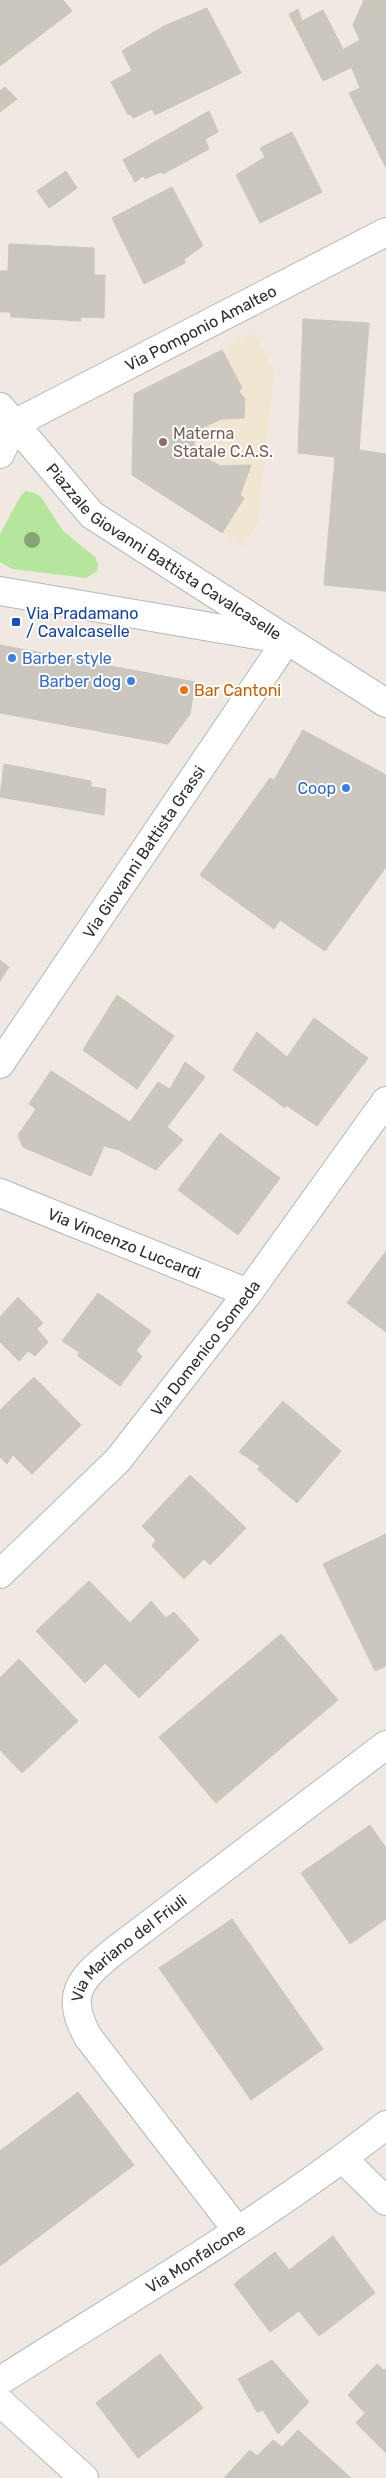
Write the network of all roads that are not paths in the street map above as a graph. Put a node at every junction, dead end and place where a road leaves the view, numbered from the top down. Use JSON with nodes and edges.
{"nodes":[{"id":1,"x":386,"y":232,"type":"edge"},
{"id":2,"x":7,"y":416,"type":"edge"},
{"id":3,"x":0,"y":454,"type":"edge"},
{"id":4,"x":0,"y":591,"type":"edge"},
{"id":5,"x":287,"y":640,"type":"junction"},
{"id":6,"x":386,"y":703,"type":"edge"},
{"id":7,"x":0,"y":1064,"type":"edge"},
{"id":8,"x":386,"y":1100,"type":"edge"},
{"id":9,"x":0,"y":1193,"type":"edge"},
{"id":10,"x":248,"y":1293,"type":"junction"},
{"id":11,"x":0,"y":1574,"type":"edge"},
{"id":12,"x":386,"y":1745,"type":"edge"},
{"id":13,"x":386,"y":2125,"type":"edge"},
{"id":14,"x":343,"y":2159,"type":"junction"},
{"id":15,"x":386,"y":2202,"type":"edge"},
{"id":16,"x":237,"y":2230,"type":"junction"},
{"id":17,"x":0,"y":2381,"type":"edge"},
{"id":18,"x":0,"y":2402,"type":"edge"},
{"id":19,"x":84,"y":2478,"type":"edge"}],
"edges":[{"from":1,"to":2,"type":"street","name":"Via Pomponio Amalteo"},
{"from":2,"to":3,"type":"street"},
{"from":2,"to":5,"type":"street","name":"Piazzale Giovanni Battista Cavalcaselle"},
{"from":4,"to":5,"type":"street","name":"Piazzale Giovanni Battista Cavalcaselle"},
{"from":5,"to":6,"type":"street"},
{"from":5,"to":7,"type":"street","name":"Via Giovanni Battista Grassi"},
{"from":8,"to":10,"type":"street","name":"Via Domenico Someda"},
{"from":9,"to":10,"type":"street","name":"Via Vincenzo Luccardi"},
{"from":10,"to":11,"type":"street","name":"Via Domenico Someda"},
{"from":12,"to":16,"type":"street","name":"Via Mariano del Friuli"},
{"from":13,"to":14,"type":"street","name":"Via Monfalcone"},
{"from":14,"to":15,"type":"street"},
{"from":14,"to":16,"type":"street","name":"Via Monfalcone"},
{"from":16,"to":17,"type":"street","name":"Via Monfalcone"},
{"from":18,"to":19,"type":"street"}]}
